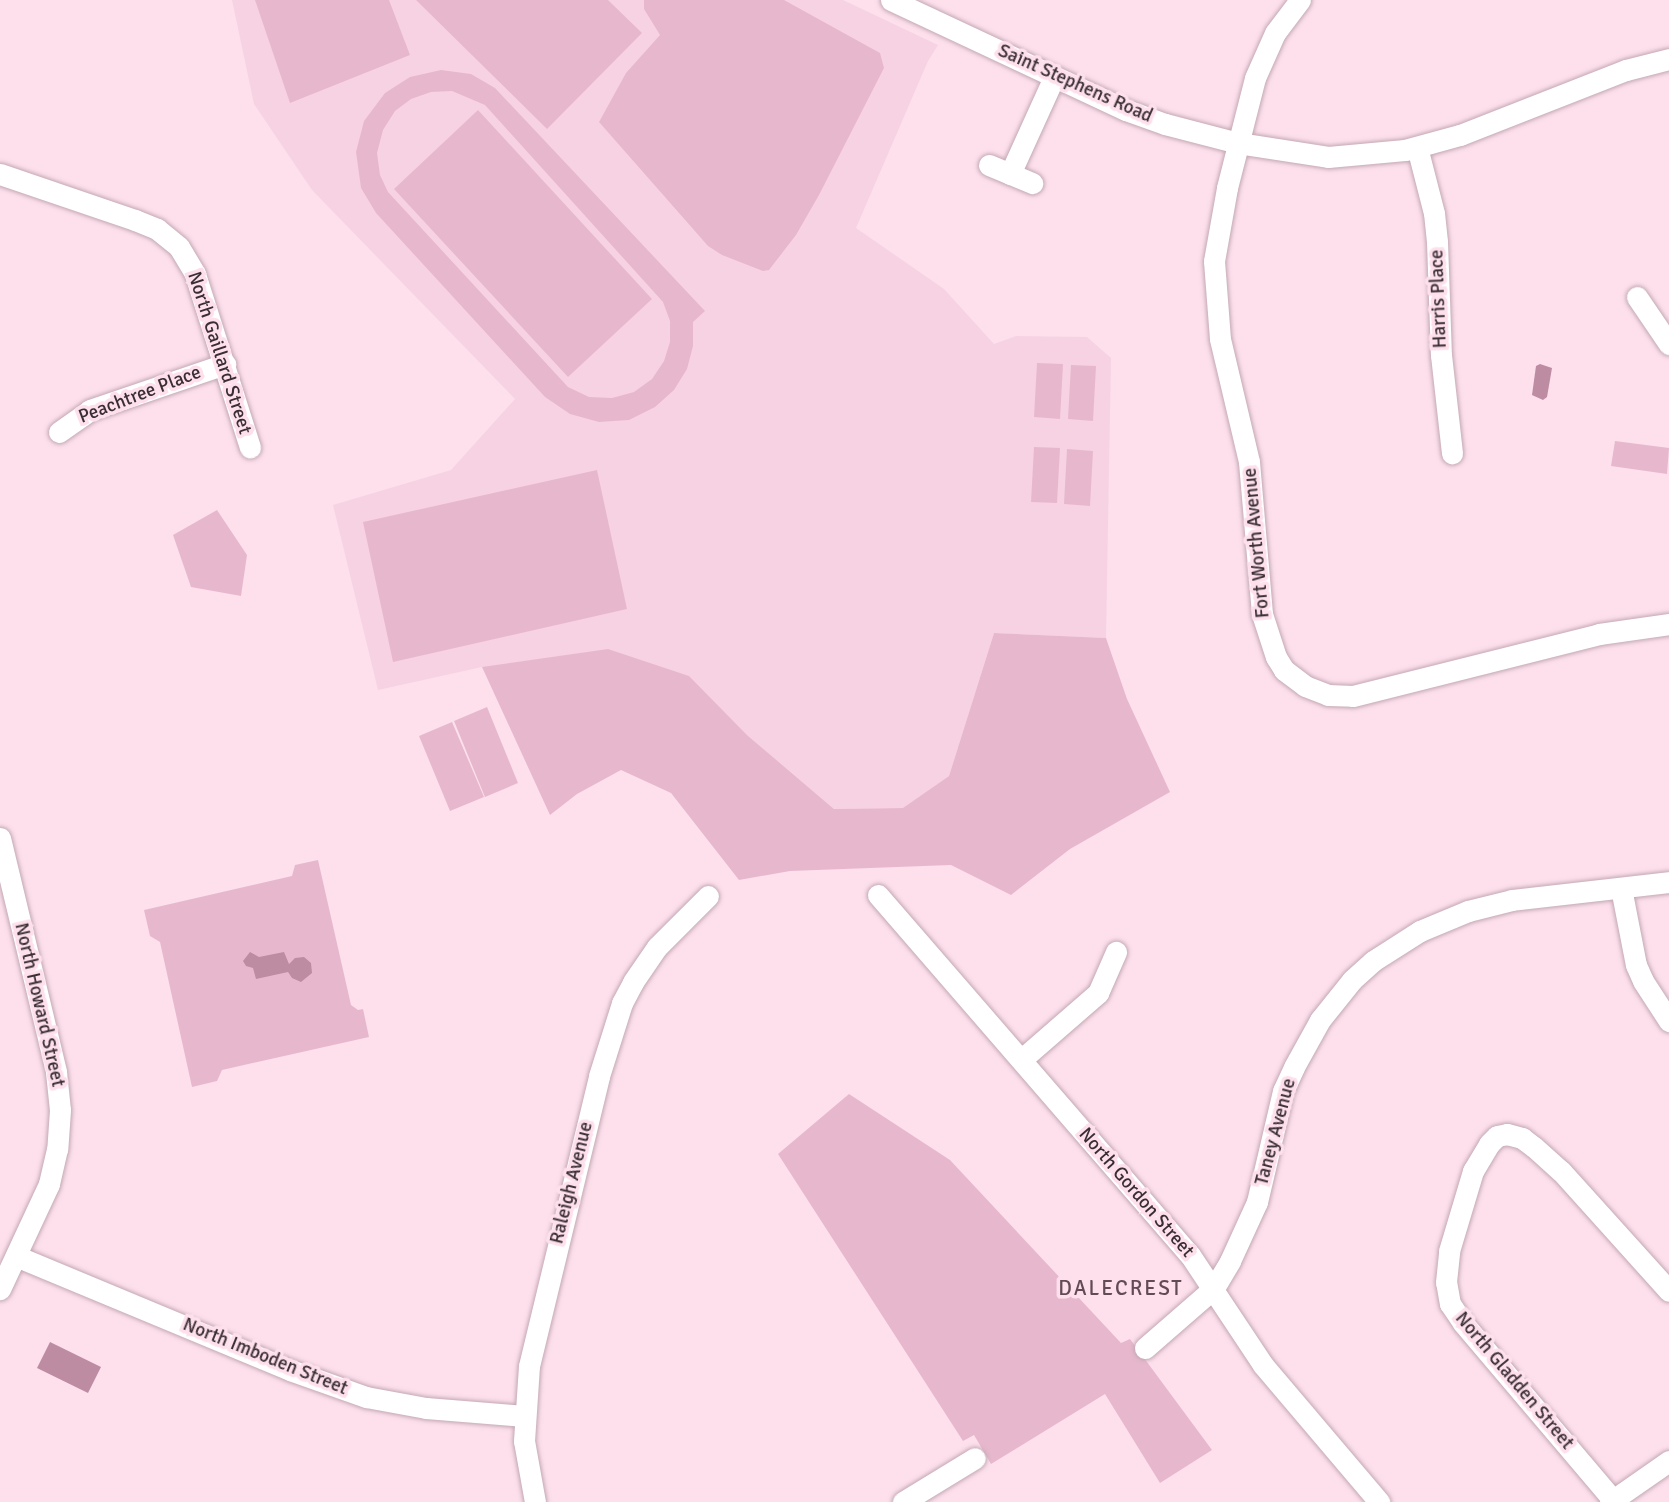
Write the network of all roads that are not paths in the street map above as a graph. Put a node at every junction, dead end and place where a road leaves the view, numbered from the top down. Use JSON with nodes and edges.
{"nodes":[{"id":1,"x":891,"y":0,"type":"edge"},
{"id":2,"x":1300,"y":0,"type":"edge"},
{"id":3,"x":1669,"y":60,"type":"edge"},
{"id":4,"x":1054,"y":77,"type":"junction"},
{"id":5,"x":1238,"y":143,"type":"junction"},
{"id":6,"x":1417,"y":147,"type":"junction"},
{"id":7,"x":989,"y":164,"type":"dead end"},
{"id":8,"x":0,"y":174,"type":"edge"},
{"id":9,"x":1010,"y":174,"type":"junction"},
{"id":10,"x":1032,"y":183,"type":"dead end"},
{"id":11,"x":1637,"y":297,"type":"dead end"},
{"id":12,"x":1669,"y":344,"type":"edge"},
{"id":13,"x":225,"y":363,"type":"junction"},
{"id":14,"x":59,"y":432,"type":"dead end"},
{"id":15,"x":250,"y":447,"type":"dead end"},
{"id":16,"x":1452,"y":453,"type":"dead end"},
{"id":17,"x":1669,"y":624,"type":"edge"},
{"id":18,"x":0,"y":838,"type":"edge"},
{"id":19,"x":1669,"y":882,"type":"edge"},
{"id":20,"x":1621,"y":888,"type":"junction"},
{"id":21,"x":878,"y":895,"type":"dead end"},
{"id":22,"x":708,"y":896,"type":"dead end"},
{"id":23,"x":1116,"y":952,"type":"dead end"},
{"id":24,"x":1669,"y":1021,"type":"edge"},
{"id":25,"x":1023,"y":1059,"type":"junction"},
{"id":26,"x":16,"y":1256,"type":"junction"},
{"id":27,"x":1214,"y":1288,"type":"junction"},
{"id":28,"x":0,"y":1289,"type":"edge"},
{"id":29,"x":1669,"y":1291,"type":"edge"},
{"id":30,"x":1145,"y":1348,"type":"dead end"},
{"id":31,"x":525,"y":1416,"type":"junction"},
{"id":32,"x":975,"y":1458,"type":"dead end"},
{"id":33,"x":1669,"y":1461,"type":"edge"},
{"id":34,"x":1612,"y":1501,"type":"edge"},
{"id":35,"x":535,"y":1502,"type":"edge"},
{"id":36,"x":903,"y":1502,"type":"edge"},
{"id":37,"x":1379,"y":1502,"type":"edge"}],
"edges":[{"from":1,"to":4,"type":"street","name":"Saint Stephens Road"},
{"from":2,"to":5,"type":"street","name":"Fort Worth Avenue"},
{"from":3,"to":6,"type":"street","name":"Saint Stephens Road"},
{"from":4,"to":5,"type":"street","name":"Saint Stephens Road"},
{"from":4,"to":9,"type":"street"},
{"from":5,"to":6,"type":"street","name":"Saint Stephens Road"},
{"from":5,"to":17,"type":"street","name":"Fort Worth Avenue"},
{"from":6,"to":16,"type":"street","name":"Harris Place"},
{"from":7,"to":9,"type":"street"},
{"from":8,"to":13,"type":"street","name":"North Gaillard Street"},
{"from":9,"to":10,"type":"street"},
{"from":11,"to":12,"type":"street"},
{"from":13,"to":14,"type":"street","name":"Peachtree Place"},
{"from":13,"to":15,"type":"street","name":"North Gaillard Street"},
{"from":18,"to":26,"type":"street","name":"North Howard Street"},
{"from":19,"to":20,"type":"street","name":"Taney Avenue"},
{"from":20,"to":24,"type":"street"},
{"from":20,"to":27,"type":"street","name":"Taney Avenue"},
{"from":21,"to":25,"type":"street","name":"North Gordon Street"},
{"from":22,"to":31,"type":"street","name":"Raleigh Avenue"},
{"from":23,"to":25,"type":"street"},
{"from":25,"to":27,"type":"street","name":"North Gordon Street"},
{"from":26,"to":28,"type":"street","name":"North Howard Street"},
{"from":26,"to":31,"type":"street","name":"North Imboden Street"},
{"from":27,"to":30,"type":"street","name":"Taney Avenue"},
{"from":27,"to":37,"type":"street","name":"North Gordon Street"},
{"from":29,"to":34,"type":"street","name":"North Gladden Street"},
{"from":31,"to":35,"type":"street","name":"Raleigh Avenue"},
{"from":32,"to":36,"type":"street"},
{"from":33,"to":34,"type":"street"}]}
